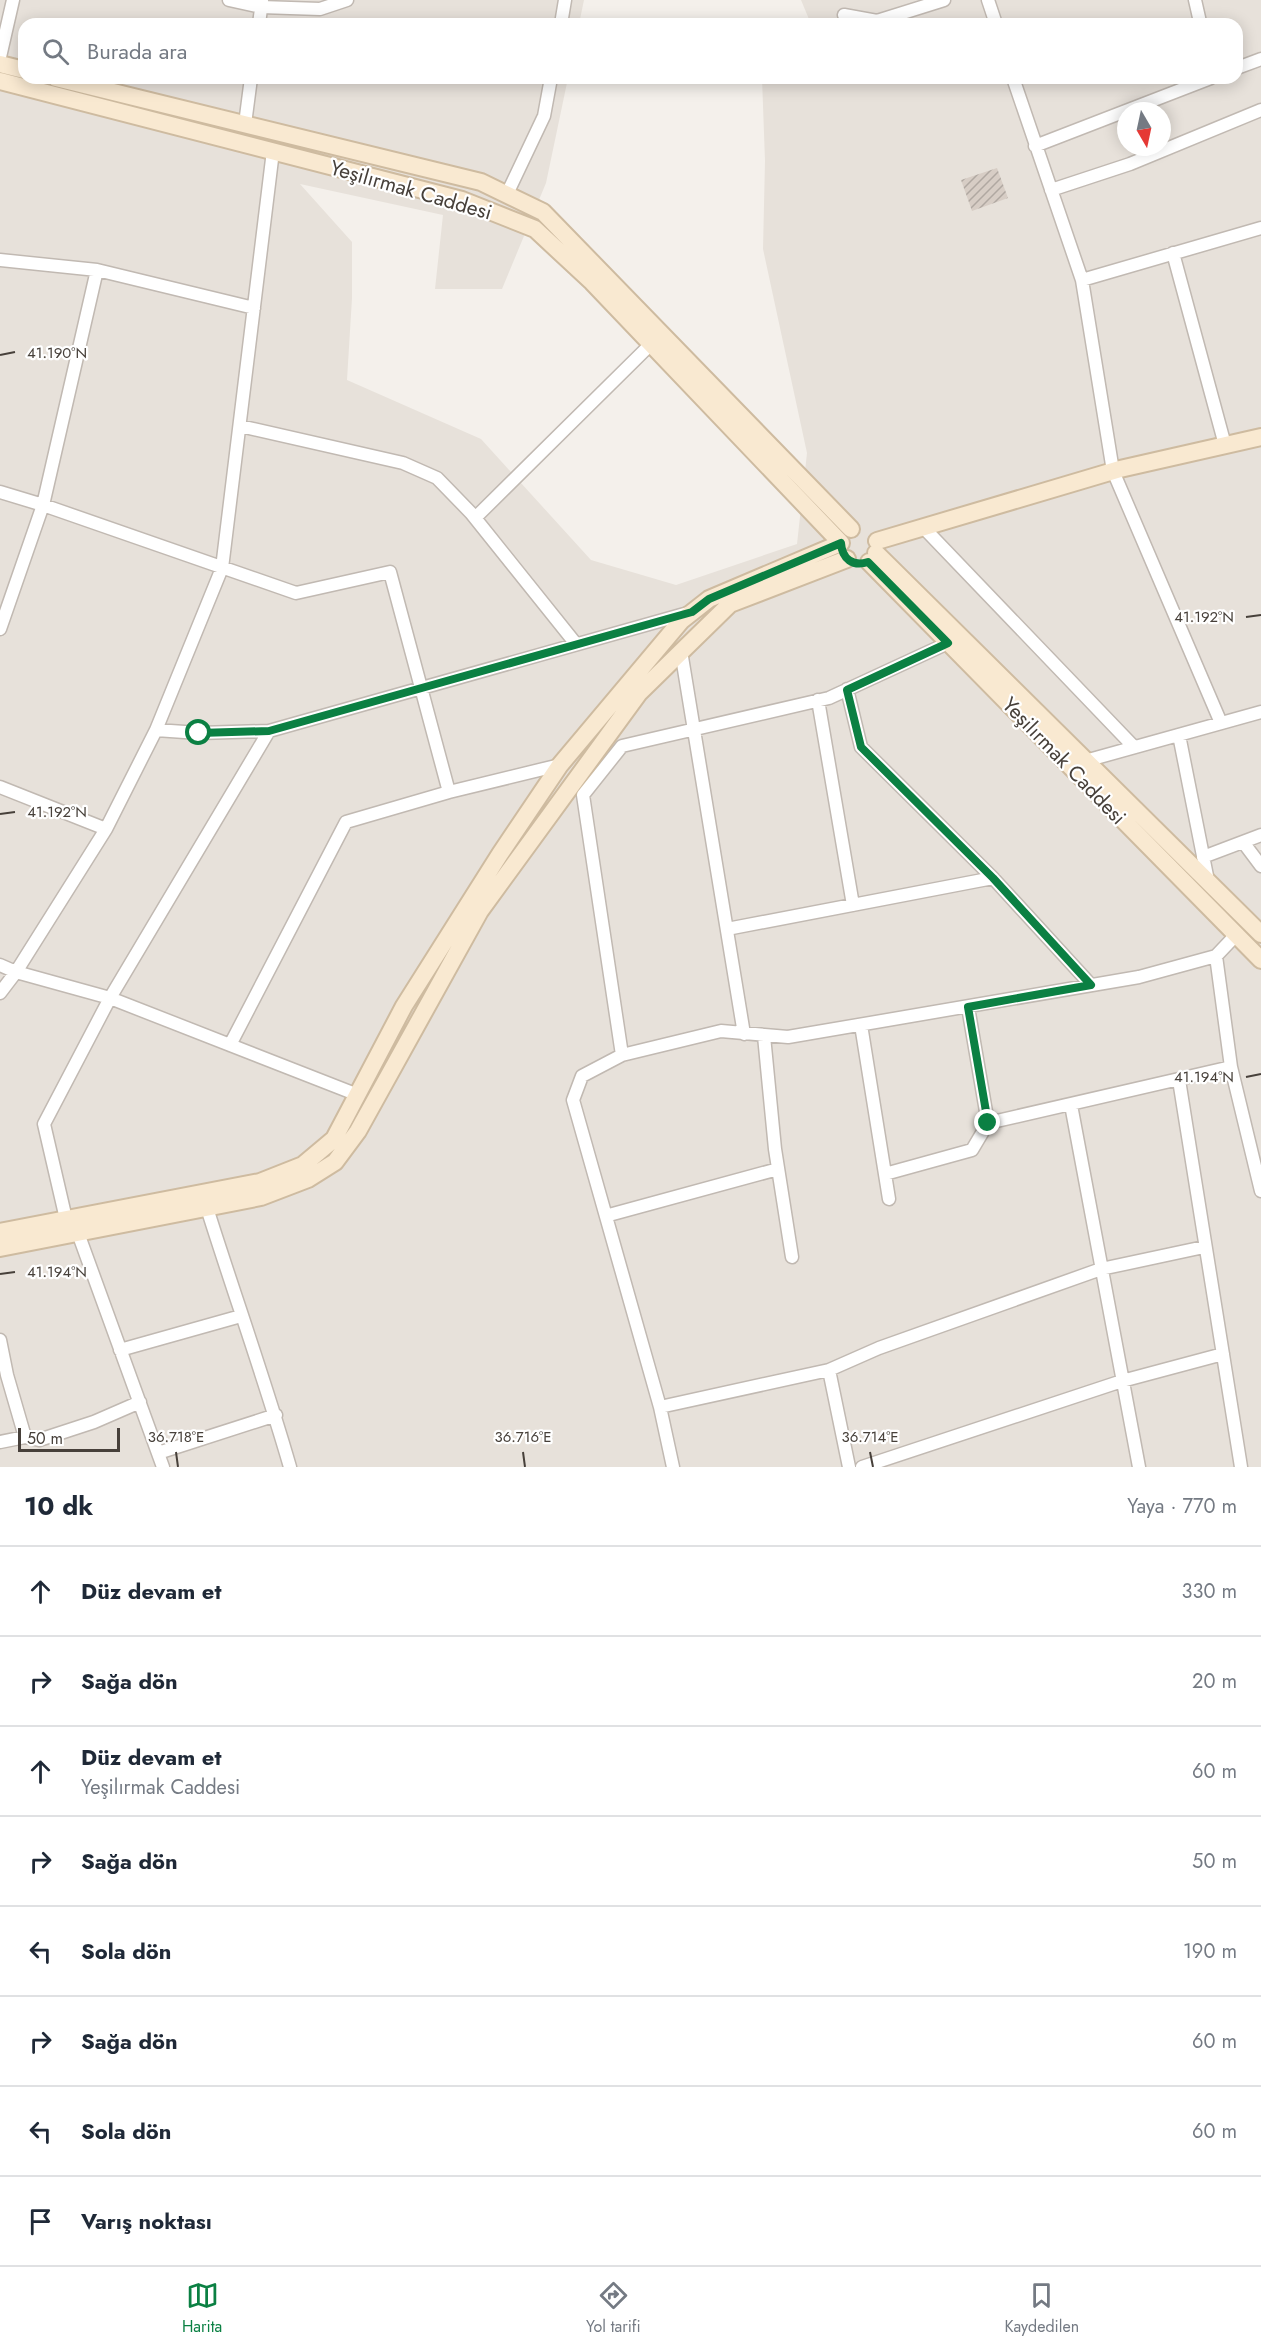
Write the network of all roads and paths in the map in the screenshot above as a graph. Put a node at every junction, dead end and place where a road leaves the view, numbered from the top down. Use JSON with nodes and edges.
{"nodes":[{"id":1,"x":13,"y":0,"type":"edge"},
{"id":2,"x":229,"y":0,"type":"edge"},
{"id":3,"x":347,"y":0,"type":"edge"},
{"id":4,"x":565,"y":0,"type":"edge"},
{"id":5,"x":944,"y":0,"type":"edge"},
{"id":6,"x":988,"y":0,"type":"edge"},
{"id":7,"x":1196,"y":0,"type":"edge"},
{"id":8,"x":261,"y":3,"type":"edge"},
{"id":9,"x":844,"y":15,"type":"dead end"},
{"id":10,"x":260,"y":18,"type":"edge"},
{"id":11,"x":562,"y":18,"type":"edge"},
{"id":12,"x":860,"y":18,"type":"edge"},
{"id":13,"x":887,"y":18,"type":"edge"},
{"id":14,"x":994,"y":18,"type":"edge"},
{"id":15,"x":1199,"y":18,"type":"edge"},
{"id":16,"x":0,"y":57,"type":"edge"},
{"id":17,"x":1261,"y":59,"type":"edge"},
{"id":18,"x":0,"y":64,"type":"edge"},
{"id":19,"x":1243,"y":66,"type":"edge"},
{"id":20,"x":18,"y":68,"type":"edge"},
{"id":21,"x":0,"y":81,"type":"edge"},
{"id":22,"x":81,"y":84,"type":"edge"},
{"id":23,"x":250,"y":84,"type":"edge"},
{"id":24,"x":550,"y":84,"type":"edge"},
{"id":25,"x":1015,"y":84,"type":"edge"},
{"id":26,"x":1195,"y":84,"type":"edge"},
{"id":27,"x":1261,"y":110,"type":"edge"},
{"id":28,"x":245,"y":124,"type":"junction"},
{"id":29,"x":1035,"y":146,"type":"junction"},
{"id":30,"x":273,"y":151,"type":"junction"},
{"id":31,"x":1051,"y":190,"type":"junction"},
{"id":32,"x":507,"y":195,"type":"junction"},
{"id":33,"x":1261,"y":228,"type":"edge"},
{"id":34,"x":1173,"y":254,"type":"junction"},
{"id":35,"x":0,"y":260,"type":"edge"},
{"id":36,"x":97,"y":270,"type":"junction"},
{"id":37,"x":1082,"y":280,"type":"junction"},
{"id":38,"x":254,"y":308,"type":"junction"},
{"id":39,"x":651,"y":344,"type":"junction"},
{"id":40,"x":240,"y":426,"type":"junction"},
{"id":41,"x":1261,"y":437,"type":"edge"},
{"id":42,"x":1225,"y":445,"type":"junction"},
{"id":43,"x":1113,"y":471,"type":"junction"},
{"id":44,"x":0,"y":492,"type":"edge"},
{"id":45,"x":43,"y":505,"type":"junction"},
{"id":46,"x":475,"y":518,"type":"junction"},
{"id":47,"x":923,"y":527,"type":"junction"},
{"id":48,"x":851,"y":529,"type":"junction"},
{"id":49,"x":841,"y":543,"type":"junction"},
{"id":50,"x":874,"y":552,"type":"junction"},
{"id":51,"x":847,"y":559,"type":"junction"},
{"id":52,"x":222,"y":568,"type":"junction"},
{"id":53,"x":692,"y":612,"type":"junction"},
{"id":54,"x":0,"y":629,"type":"edge"},
{"id":55,"x":948,"y":643,"type":"junction"},
{"id":56,"x":576,"y":645,"type":"junction"},
{"id":57,"x":681,"y":651,"type":"junction"},
{"id":58,"x":421,"y":688,"type":"junction"},
{"id":59,"x":847,"y":690,"type":"junction"},
{"id":60,"x":818,"y":700,"type":"junction"},
{"id":61,"x":1261,"y":712,"type":"edge"},
{"id":62,"x":1221,"y":723,"type":"junction"},
{"id":63,"x":694,"y":729,"type":"junction"},
{"id":64,"x":156,"y":730,"type":"junction"},
{"id":65,"x":269,"y":731,"type":"junction"},
{"id":66,"x":1179,"y":735,"type":"junction"},
{"id":67,"x":1134,"y":747,"type":"junction"},
{"id":68,"x":1085,"y":761,"type":"junction"},
{"id":69,"x":560,"y":765,"type":"junction"},
{"id":70,"x":0,"y":787,"type":"edge"},
{"id":71,"x":449,"y":792,"type":"junction"},
{"id":72,"x":106,"y":829,"type":"junction"},
{"id":73,"x":1261,"y":835,"type":"edge"},
{"id":74,"x":1243,"y":842,"type":"junction"},
{"id":75,"x":1203,"y":857,"type":"junction"},
{"id":76,"x":1261,"y":866,"type":"edge"},
{"id":77,"x":993,"y":878,"type":"junction"},
{"id":78,"x":1208,"y":883,"type":"junction"},
{"id":79,"x":853,"y":905,"type":"junction"},
{"id":80,"x":727,"y":929,"type":"junction"},
{"id":81,"x":1260,"y":931,"type":"edge"},
{"id":82,"x":1235,"y":936,"type":"junction"},
{"id":83,"x":1216,"y":956,"type":"junction"},
{"id":84,"x":1261,"y":960,"type":"edge"},
{"id":85,"x":0,"y":965,"type":"edge"},
{"id":86,"x":16,"y":972,"type":"junction"},
{"id":87,"x":1091,"y":985,"type":"junction"},
{"id":88,"x":0,"y":993,"type":"edge"},
{"id":89,"x":110,"y":998,"type":"junction"},
{"id":90,"x":968,"y":1007,"type":"junction"},
{"id":91,"x":861,"y":1025,"type":"junction"},
{"id":92,"x":744,"y":1034,"type":"junction"},
{"id":93,"x":764,"y":1036,"type":"junction"},
{"id":94,"x":230,"y":1045,"type":"junction"},
{"id":95,"x":622,"y":1055,"type":"junction"},
{"id":96,"x":1231,"y":1067,"type":"junction"},
{"id":97,"x":1179,"y":1080,"type":"junction"},
{"id":98,"x":357,"y":1095,"type":"junction"},
{"id":99,"x":1071,"y":1105,"type":"junction"},
{"id":100,"x":988,"y":1123,"type":"junction"},
{"id":101,"x":778,"y":1169,"type":"junction"},
{"id":102,"x":885,"y":1174,"type":"junction"},
{"id":103,"x":1261,"y":1191,"type":"edge"},
{"id":104,"x":889,"y":1199,"type":"dead end"},
{"id":105,"x":207,"y":1208,"type":"junction"},
{"id":106,"x":609,"y":1215,"type":"dead end"},
{"id":107,"x":66,"y":1219,"type":"junction"},
{"id":108,"x":0,"y":1232,"type":"edge"},
{"id":109,"x":78,"y":1233,"type":"junction"},
{"id":110,"x":1204,"y":1247,"type":"junction"},
{"id":111,"x":0,"y":1248,"type":"edge"},
{"id":112,"x":792,"y":1257,"type":"dead end"},
{"id":113,"x":1101,"y":1269,"type":"junction"},
{"id":114,"x":241,"y":1316,"type":"junction"},
{"id":115,"x":0,"y":1340,"type":"edge"},
{"id":116,"x":120,"y":1350,"type":"junction"},
{"id":117,"x":1223,"y":1354,"type":"junction"},
{"id":118,"x":829,"y":1370,"type":"junction"},
{"id":119,"x":1122,"y":1381,"type":"junction"},
{"id":120,"x":140,"y":1402,"type":"junction"},
{"id":121,"x":660,"y":1407,"type":"junction"},
{"id":122,"x":276,"y":1415,"type":"junction"},
{"id":123,"x":25,"y":1437,"type":"junction"},
{"id":124,"x":0,"y":1442,"type":"edge"},
{"id":125,"x":158,"y":1453,"type":"junction"},
{"id":126,"x":163,"y":1467,"type":"edge"},
{"id":127,"x":290,"y":1467,"type":"edge"},
{"id":128,"x":673,"y":1467,"type":"edge"},
{"id":129,"x":849,"y":1467,"type":"edge"},
{"id":130,"x":862,"y":1467,"type":"edge"},
{"id":131,"x":1139,"y":1467,"type":"edge"},
{"id":132,"x":1241,"y":1467,"type":"edge"}],
"edges":[{"from":1,"to":16,"type":"street"},
{"from":2,"to":8,"type":"street"},
{"from":3,"to":8,"type":"street"},
{"from":4,"to":11,"type":"street"},
{"from":5,"to":13,"type":"street"},
{"from":6,"to":14,"type":"street"},
{"from":7,"to":15,"type":"street"},
{"from":8,"to":10,"type":"street"},
{"from":9,"to":12,"type":"street"},
{"from":17,"to":19,"type":"street"},
{"from":18,"to":20,"type":"main road"},
{"from":21,"to":30,"type":"main road","name":"Yeşilırmak Caddesi"},
{"from":22,"to":28,"type":"main road","name":"Yeşilırmak Caddesi"},
{"from":23,"to":28,"type":"street"},
{"from":24,"to":32,"type":"street"},
{"from":25,"to":29,"type":"street"},
{"from":26,"to":29,"type":"street"},
{"from":27,"to":31,"type":"street"},
{"from":28,"to":32,"type":"main road","name":"Yeşilırmak Caddesi"},
{"from":29,"to":31,"type":"street"},
{"from":30,"to":38,"type":"street"},
{"from":30,"to":39,"type":"main road","name":"Yeşilırmak Caddesi"},
{"from":31,"to":37,"type":"street"},
{"from":32,"to":48,"type":"main road","name":"Yeşilırmak Caddesi"},
{"from":33,"to":34,"type":"street"},
{"from":34,"to":37,"type":"street"},
{"from":34,"to":42,"type":"street"},
{"from":35,"to":36,"type":"street"},
{"from":36,"to":38,"type":"street"},
{"from":36,"to":45,"type":"street"},
{"from":37,"to":43,"type":"street"},
{"from":38,"to":40,"type":"street"},
{"from":39,"to":46,"type":"street"},
{"from":39,"to":49,"type":"main road","name":"Yeşilırmak Caddesi"},
{"from":40,"to":46,"type":"street"},
{"from":40,"to":52,"type":"street"},
{"from":41,"to":42,"type":"main road"},
{"from":42,"to":43,"type":"main road"},
{"from":43,"to":47,"type":"main road"},
{"from":43,"to":62,"type":"street"},
{"from":44,"to":45,"type":"street"},
{"from":45,"to":52,"type":"street"},
{"from":45,"to":54,"type":"street"},
{"from":46,"to":56,"type":"street"},
{"from":47,"to":50,"type":"main road"},
{"from":47,"to":67,"type":"street"},
{"from":48,"to":49,"type":"main road"},
{"from":48,"to":50,"type":"main road"},
{"from":49,"to":51,"type":"main road"},
{"from":49,"to":53,"type":"main road"},
{"from":50,"to":51,"type":"main road"},
{"from":50,"to":55,"type":"main road","name":"Yeşilırmak Caddesi"},
{"from":50,"to":68,"type":"main road","name":"Yeşilırmak Caddesi"},
{"from":51,"to":57,"type":"main road"},
{"from":52,"to":58,"type":"street"},
{"from":52,"to":64,"type":"street"},
{"from":53,"to":56,"type":"street"},
{"from":53,"to":69,"type":"main road"},
{"from":55,"to":59,"type":"street"},
{"from":55,"to":82,"type":"main road","name":"Yeşilırmak Caddesi"},
{"from":56,"to":58,"type":"street"},
{"from":57,"to":63,"type":"street"},
{"from":57,"to":105,"type":"main road"},
{"from":58,"to":65,"type":"street"},
{"from":58,"to":71,"type":"street"},
{"from":59,"to":60,"type":"street"},
{"from":59,"to":77,"type":"street"},
{"from":60,"to":63,"type":"street"},
{"from":60,"to":79,"type":"street"},
{"from":61,"to":62,"type":"street"},
{"from":62,"to":66,"type":"street"},
{"from":63,"to":80,"type":"street"},
{"from":63,"to":95,"type":"street"},
{"from":64,"to":65,"type":"street"},
{"from":64,"to":72,"type":"street"},
{"from":65,"to":89,"type":"street"},
{"from":66,"to":67,"type":"street"},
{"from":66,"to":75,"type":"street"},
{"from":67,"to":68,"type":"street"},
{"from":68,"to":78,"type":"main road","name":"Yeşilırmak Caddesi"},
{"from":69,"to":71,"type":"street"},
{"from":69,"to":98,"type":"main road"},
{"from":70,"to":72,"type":"street"},
{"from":71,"to":94,"type":"street"},
{"from":72,"to":86,"type":"street"},
{"from":73,"to":74,"type":"street"},
{"from":74,"to":75,"type":"street"},
{"from":74,"to":76,"type":"street"},
{"from":75,"to":78,"type":"street"},
{"from":77,"to":79,"type":"street"},
{"from":77,"to":87,"type":"street"},
{"from":78,"to":81,"type":"main road","name":"Yeşilırmak Caddesi"},
{"from":79,"to":80,"type":"street"},
{"from":80,"to":92,"type":"street"},
{"from":82,"to":83,"type":"street"},
{"from":82,"to":84,"type":"main road","name":"Yeşilırmak Caddesi"},
{"from":83,"to":87,"type":"street"},
{"from":83,"to":96,"type":"street"},
{"from":85,"to":86,"type":"street"},
{"from":86,"to":88,"type":"street"},
{"from":86,"to":89,"type":"street"},
{"from":87,"to":90,"type":"street"},
{"from":89,"to":94,"type":"street"},
{"from":89,"to":107,"type":"street"},
{"from":90,"to":91,"type":"street"},
{"from":90,"to":100,"type":"street"},
{"from":91,"to":93,"type":"street"},
{"from":91,"to":102,"type":"street"},
{"from":92,"to":93,"type":"street"},
{"from":92,"to":95,"type":"street"},
{"from":93,"to":101,"type":"street"},
{"from":94,"to":98,"type":"street"},
{"from":95,"to":121,"type":"street"},
{"from":96,"to":97,"type":"street"},
{"from":96,"to":103,"type":"street"},
{"from":97,"to":99,"type":"street"},
{"from":97,"to":110,"type":"street"},
{"from":98,"to":107,"type":"main road"},
{"from":99,"to":100,"type":"street"},
{"from":99,"to":113,"type":"street"},
{"from":100,"to":102,"type":"street"},
{"from":101,"to":106,"type":"street"},
{"from":101,"to":112,"type":"street"},
{"from":102,"to":104,"type":"street"},
{"from":105,"to":109,"type":"main road"},
{"from":105,"to":114,"type":"street"},
{"from":107,"to":108,"type":"main road"},
{"from":109,"to":111,"type":"main road"},
{"from":109,"to":116,"type":"street"},
{"from":110,"to":113,"type":"street"},
{"from":110,"to":117,"type":"street"},
{"from":113,"to":118,"type":"street"},
{"from":113,"to":119,"type":"street"},
{"from":114,"to":116,"type":"street"},
{"from":114,"to":122,"type":"street"},
{"from":115,"to":123,"type":"street"},
{"from":116,"to":120,"type":"street"},
{"from":117,"to":119,"type":"street"},
{"from":117,"to":132,"type":"street"},
{"from":118,"to":121,"type":"street"},
{"from":118,"to":129,"type":"street"},
{"from":119,"to":130,"type":"street"},
{"from":119,"to":131,"type":"street"},
{"from":120,"to":123,"type":"street"},
{"from":120,"to":125,"type":"street"},
{"from":121,"to":128,"type":"street"},
{"from":122,"to":125,"type":"street"},
{"from":122,"to":127,"type":"street"},
{"from":123,"to":124,"type":"street"},
{"from":125,"to":126,"type":"street"}]}
